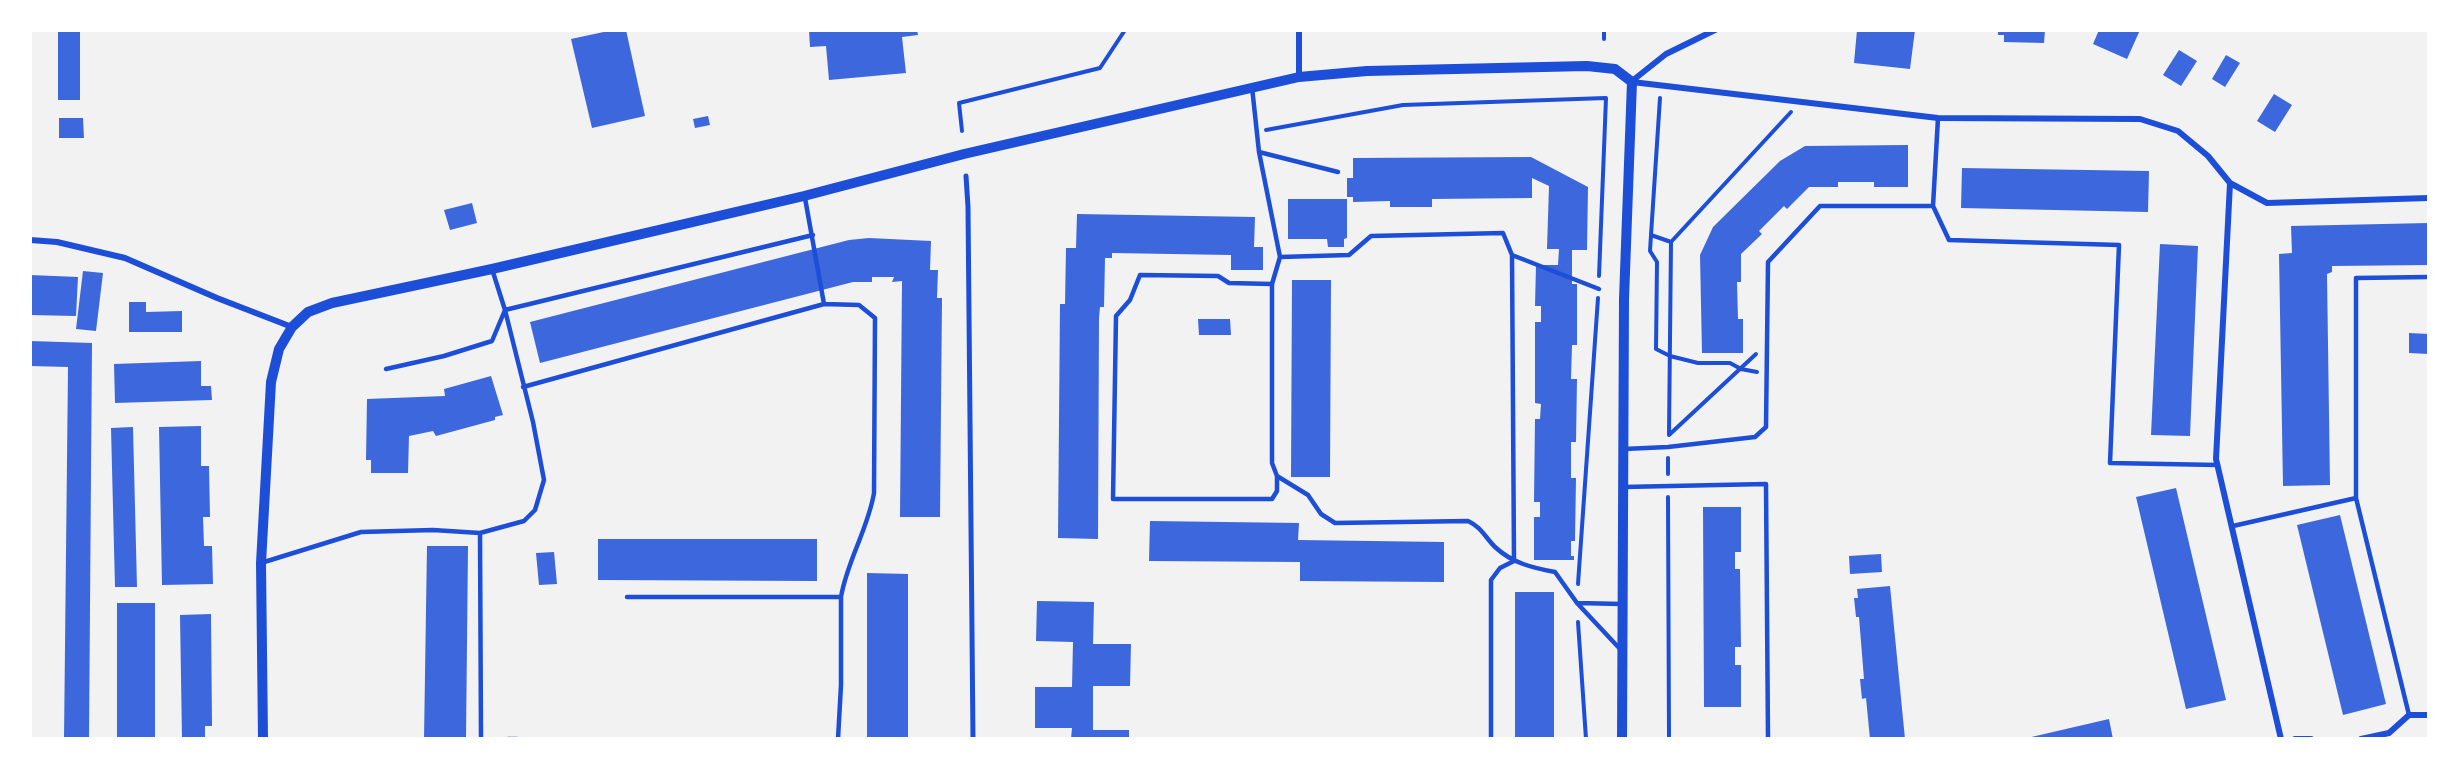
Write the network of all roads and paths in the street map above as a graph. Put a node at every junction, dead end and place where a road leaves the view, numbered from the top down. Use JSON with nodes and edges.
{"nodes":[{"id":1,"x":1125,"y":30,"type":"edge"},
{"id":2,"x":1299,"y":30,"type":"edge"},
{"id":3,"x":1604,"y":30,"type":"edge"},
{"id":4,"x":1715,"y":30,"type":"edge"},
{"id":5,"x":1604,"y":39,"type":"dead end"},
{"id":6,"x":1299,"y":77,"type":"junction"},
{"id":7,"x":1632,"y":81,"type":"junction"},
{"id":8,"x":1661,"y":84,"type":"junction"},
{"id":9,"x":1252,"y":86,"type":"junction"},
{"id":10,"x":1800,"y":102,"type":"junction"},
{"id":11,"x":1938,"y":118,"type":"junction"},
{"id":12,"x":1256,"y":131,"type":"junction"},
{"id":13,"x":962,"y":132,"type":"dead end"},
{"id":14,"x":1259,"y":152,"type":"junction"},
{"id":15,"x":1338,"y":172,"type":"dead end"},
{"id":16,"x":966,"y":176,"type":"dead end"},
{"id":17,"x":2230,"y":183,"type":"junction"},
{"id":18,"x":804,"y":196,"type":"junction"},
{"id":19,"x":2429,"y":198,"type":"edge"},
{"id":20,"x":1933,"y":206,"type":"junction"},
{"id":21,"x":1652,"y":235,"type":"junction"},
{"id":22,"x":813,"y":236,"type":"junction"},
{"id":23,"x":30,"y":240,"type":"edge"},
{"id":24,"x":1671,"y":242,"type":"junction"},
{"id":25,"x":1512,"y":255,"type":"junction"},
{"id":26,"x":1280,"y":257,"type":"junction"},
{"id":27,"x":492,"y":269,"type":"junction"},
{"id":28,"x":2429,"y":277,"type":"edge"},
{"id":29,"x":1272,"y":284,"type":"junction"},
{"id":30,"x":1599,"y":289,"type":"junction"},
{"id":31,"x":824,"y":304,"type":"junction"},
{"id":32,"x":505,"y":310,"type":"junction"},
{"id":33,"x":292,"y":327,"type":"junction"},
{"id":34,"x":1766,"y":342,"type":"junction"},
{"id":35,"x":1670,"y":356,"type":"junction"},
{"id":36,"x":386,"y":369,"type":"dead end"},
{"id":37,"x":1741,"y":369,"type":"junction"},
{"id":38,"x":1767,"y":373,"type":"junction"},
{"id":39,"x":523,"y":387,"type":"junction"},
{"id":40,"x":1669,"y":435,"type":"junction"},
{"id":41,"x":1668,"y":447,"type":"junction"},
{"id":42,"x":1624,"y":449,"type":"junction"},
{"id":43,"x":2218,"y":465,"type":"junction"},
{"id":44,"x":1277,"y":476,"type":"junction"},
{"id":45,"x":1668,"y":486,"type":"junction"},
{"id":46,"x":1623,"y":487,"type":"junction"},
{"id":47,"x":2356,"y":498,"type":"junction"},
{"id":48,"x":2233,"y":526,"type":"junction"},
{"id":49,"x":480,"y":533,"type":"junction"},
{"id":50,"x":1514,"y":561,"type":"junction"},
{"id":51,"x":261,"y":563,"type":"junction"},
{"id":52,"x":627,"y":597,"type":"dead end"},
{"id":53,"x":841,"y":597,"type":"junction"},
{"id":54,"x":1577,"y":603,"type":"junction"},
{"id":55,"x":1622,"y":604,"type":"junction"},
{"id":56,"x":1621,"y":650,"type":"junction"},
{"id":57,"x":2409,"y":715,"type":"junction"},
{"id":58,"x":2429,"y":715,"type":"edge"},
{"id":59,"x":263,"y":739,"type":"edge"},
{"id":60,"x":481,"y":739,"type":"edge"},
{"id":61,"x":508,"y":739,"type":"edge"},
{"id":62,"x":517,"y":739,"type":"edge"},
{"id":63,"x":838,"y":739,"type":"edge"},
{"id":64,"x":973,"y":739,"type":"edge"},
{"id":65,"x":1491,"y":739,"type":"edge"},
{"id":66,"x":1586,"y":739,"type":"edge"},
{"id":67,"x":1622,"y":739,"type":"edge"},
{"id":68,"x":1669,"y":739,"type":"edge"},
{"id":69,"x":1768,"y":739,"type":"edge"},
{"id":70,"x":2281,"y":739,"type":"edge"},
{"id":71,"x":2295,"y":739,"type":"edge"},
{"id":72,"x":2311,"y":739,"type":"edge"},
{"id":73,"x":2361,"y":739,"type":"edge"}],
"edges":[{"from":1,"to":13,"type":"path"},
{"from":2,"to":6,"type":"street"},
{"from":3,"to":5,"type":"path"},
{"from":4,"to":7,"type":"street"},
{"from":6,"to":7,"type":"street"},
{"from":6,"to":9,"type":"street"},
{"from":7,"to":8,"type":"street"},
{"from":7,"to":42,"type":"street"},
{"from":8,"to":10,"type":"street"},
{"from":8,"to":21,"type":"path"},
{"from":9,"to":12,"type":"lane"},
{"from":9,"to":18,"type":"street"},
{"from":10,"to":11,"type":"street"},
{"from":10,"to":24,"type":"path"},
{"from":11,"to":17,"type":"street"},
{"from":11,"to":20,"type":"lane"},
{"from":12,"to":14,"type":"lane"},
{"from":12,"to":30,"type":"path"},
{"from":14,"to":15,"type":"lane"},
{"from":14,"to":26,"type":"lane"},
{"from":16,"to":64,"type":"street"},
{"from":17,"to":19,"type":"street"},
{"from":17,"to":43,"type":"street"},
{"from":18,"to":22,"type":"lane"},
{"from":18,"to":27,"type":"street"},
{"from":20,"to":34,"type":"lane"},
{"from":20,"to":43,"type":"lane"},
{"from":21,"to":24,"type":"path"},
{"from":21,"to":35,"type":"path"},
{"from":22,"to":31,"type":"lane"},
{"from":22,"to":32,"type":"lane"},
{"from":23,"to":33,"type":"street"},
{"from":24,"to":35,"type":"path"},
{"from":25,"to":26,"type":"lane"},
{"from":25,"to":30,"type":"lane"},
{"from":25,"to":50,"type":"lane"},
{"from":26,"to":29,"type":"lane"},
{"from":27,"to":32,"type":"lane"},
{"from":27,"to":33,"type":"street"},
{"from":28,"to":47,"type":"lane"},
{"from":29,"to":44,"type":"lane"},
{"from":29,"to":44,"type":"lane"},
{"from":30,"to":54,"type":"path"},
{"from":31,"to":39,"type":"lane"},
{"from":31,"to":53,"type":"lane"},
{"from":32,"to":36,"type":"lane"},
{"from":32,"to":39,"type":"lane"},
{"from":33,"to":51,"type":"street"},
{"from":34,"to":37,"type":"path"},
{"from":34,"to":38,"type":"lane"},
{"from":35,"to":37,"type":"path"},
{"from":35,"to":40,"type":"path"},
{"from":37,"to":38,"type":"path"},
{"from":37,"to":40,"type":"path"},
{"from":38,"to":41,"type":"lane"},
{"from":39,"to":49,"type":"lane"},
{"from":40,"to":41,"type":"path"},
{"from":41,"to":42,"type":"lane"},
{"from":41,"to":45,"type":"path"},
{"from":42,"to":46,"type":"street"},
{"from":43,"to":48,"type":"street"},
{"from":44,"to":50,"type":"lane"},
{"from":45,"to":46,"type":"lane"},
{"from":45,"to":68,"type":"path"},
{"from":45,"to":69,"type":"lane"},
{"from":46,"to":55,"type":"street"},
{"from":47,"to":48,"type":"lane"},
{"from":47,"to":57,"type":"lane"},
{"from":48,"to":70,"type":"street"},
{"from":49,"to":51,"type":"lane"},
{"from":49,"to":60,"type":"lane"},
{"from":50,"to":54,"type":"lane"},
{"from":50,"to":65,"type":"lane"},
{"from":51,"to":59,"type":"street"},
{"from":52,"to":53,"type":"lane"},
{"from":53,"to":63,"type":"lane"},
{"from":54,"to":55,"type":"lane"},
{"from":54,"to":56,"type":"lane"},
{"from":54,"to":66,"type":"path"},
{"from":55,"to":56,"type":"street"},
{"from":56,"to":67,"type":"street"},
{"from":57,"to":58,"type":"street"},
{"from":57,"to":73,"type":"street"},
{"from":61,"to":62,"type":"lane"},
{"from":71,"to":72,"type":"street"}]}
